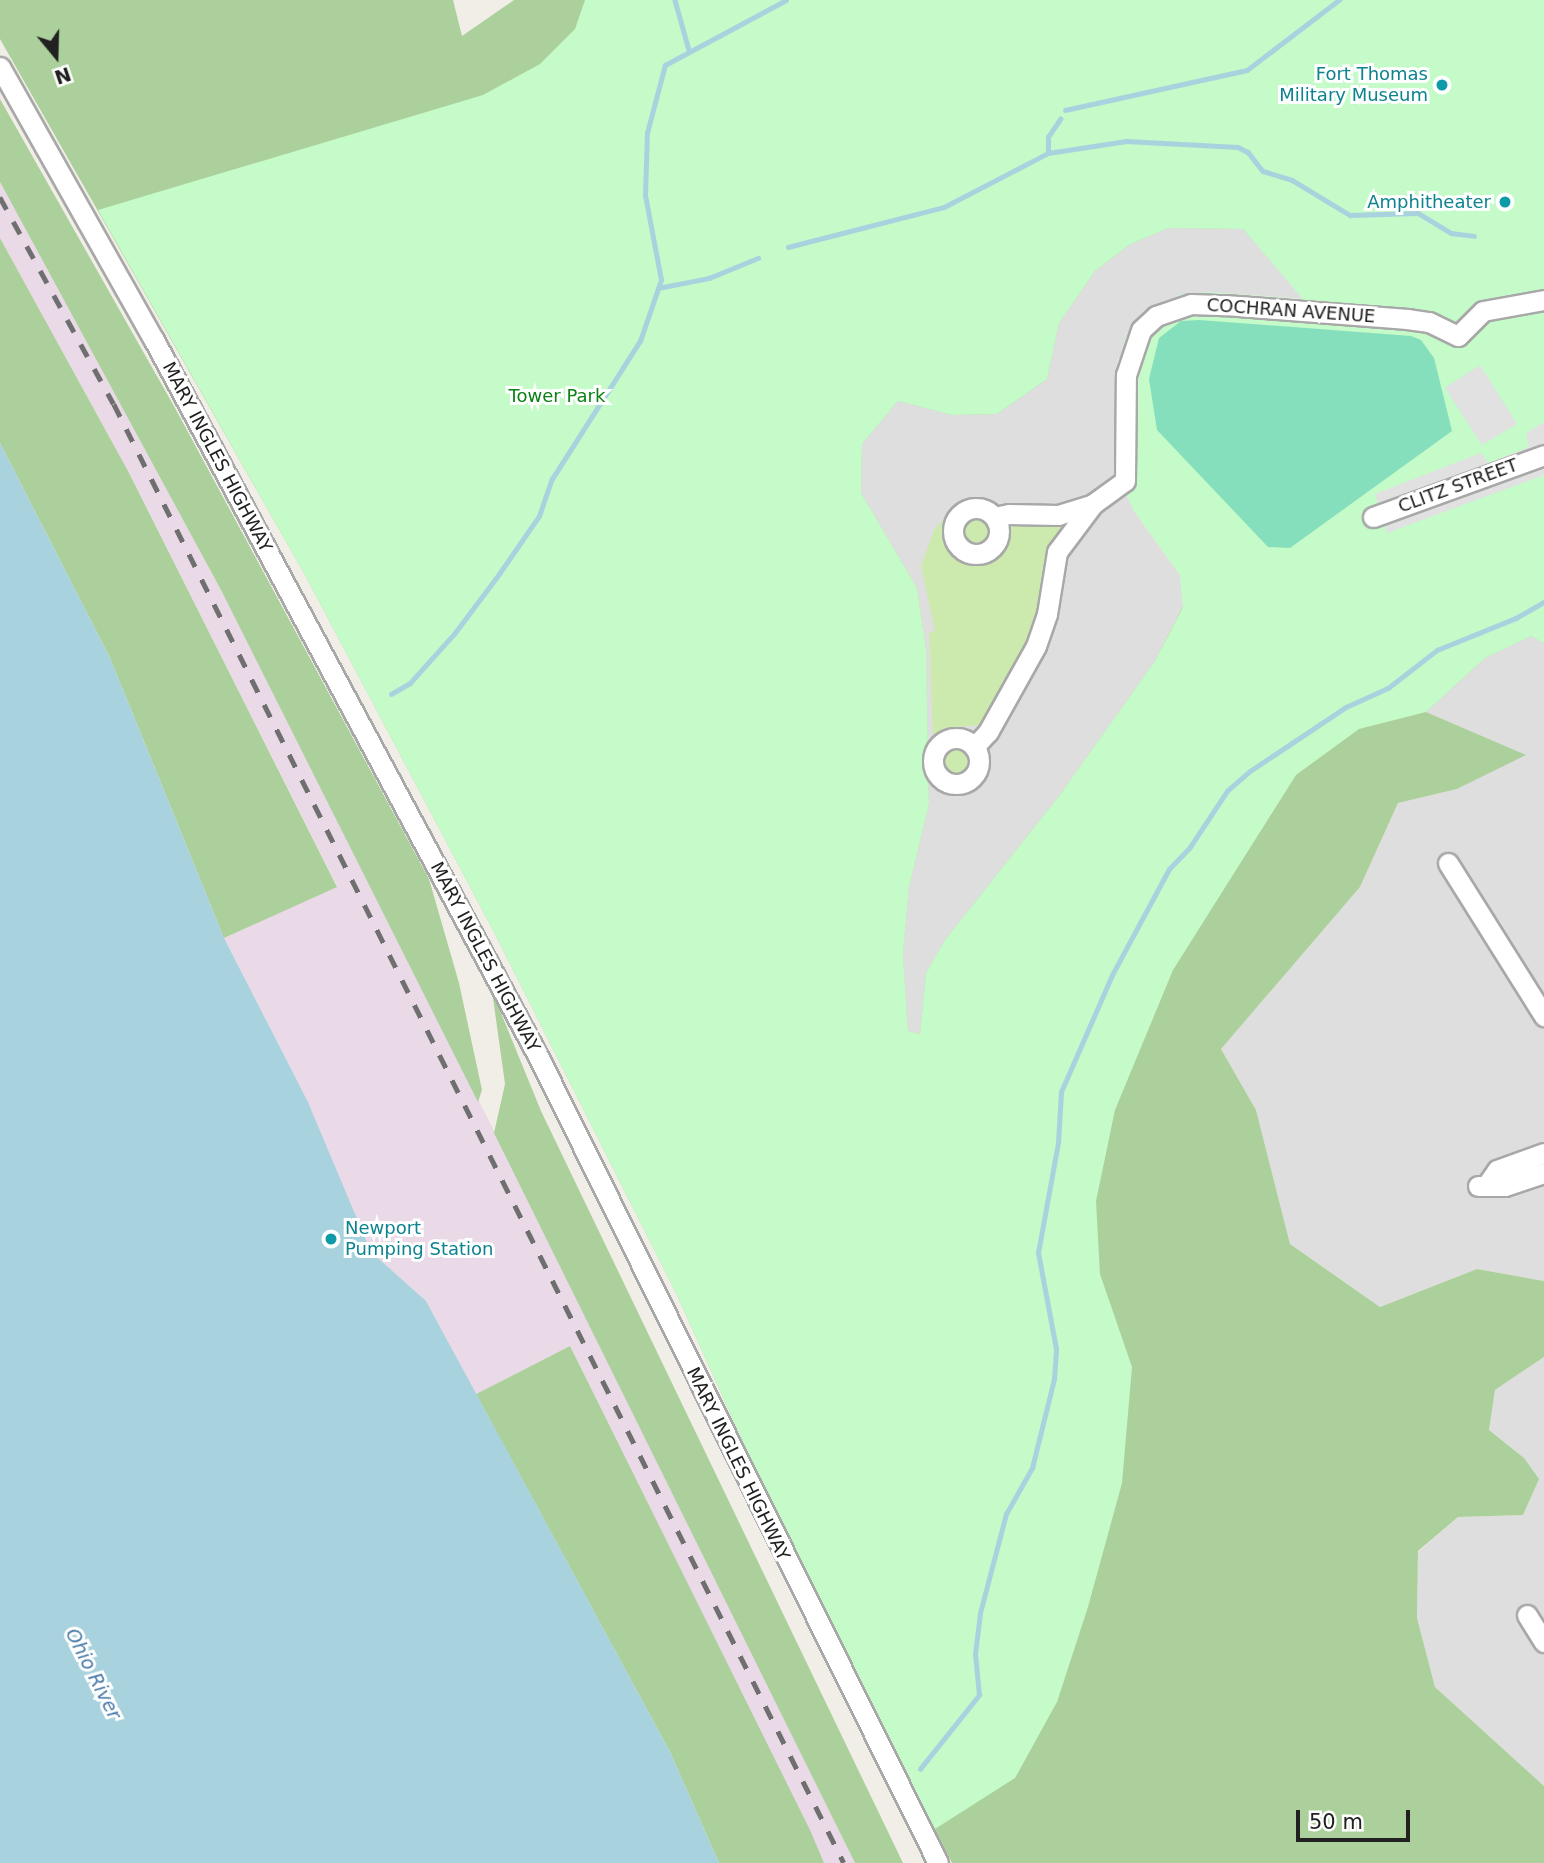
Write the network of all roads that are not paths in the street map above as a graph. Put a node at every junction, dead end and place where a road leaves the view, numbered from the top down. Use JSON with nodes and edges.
{"nodes":[{"id":1,"x":0,"y":67,"type":"edge"},
{"id":2,"x":1544,"y":300,"type":"edge"},
{"id":3,"x":1544,"y":455,"type":"edge"},
{"id":4,"x":1093,"y":504,"type":"junction"},
{"id":5,"x":1373,"y":517,"type":"dead end"},
{"id":6,"x":997,"y":522,"type":"dead end"},
{"id":7,"x":974,"y":747,"type":"dead end"},
{"id":8,"x":1448,"y":863,"type":"dead end"},
{"id":9,"x":1544,"y":1016,"type":"edge"},
{"id":10,"x":1544,"y":1153,"type":"edge"},
{"id":11,"x":1544,"y":1173,"type":"edge"},
{"id":12,"x":1527,"y":1615,"type":"dead end"},
{"id":13,"x":1544,"y":1642,"type":"edge"},
{"id":14,"x":938,"y":1863,"type":"edge"}],
"edges":[{"from":1,"to":14,"type":"street","name":"MARY INGLES HIGHWAY"},
{"from":2,"to":4,"type":"street","name":"COCHRAN AVENUE"},
{"from":3,"to":5,"type":"street","name":"CLITZ STREET"},
{"from":4,"to":6,"type":"street"},
{"from":4,"to":7,"type":"street"},
{"from":8,"to":9,"type":"street"},
{"from":10,"to":11,"type":"street"},
{"from":12,"to":13,"type":"street"}]}
